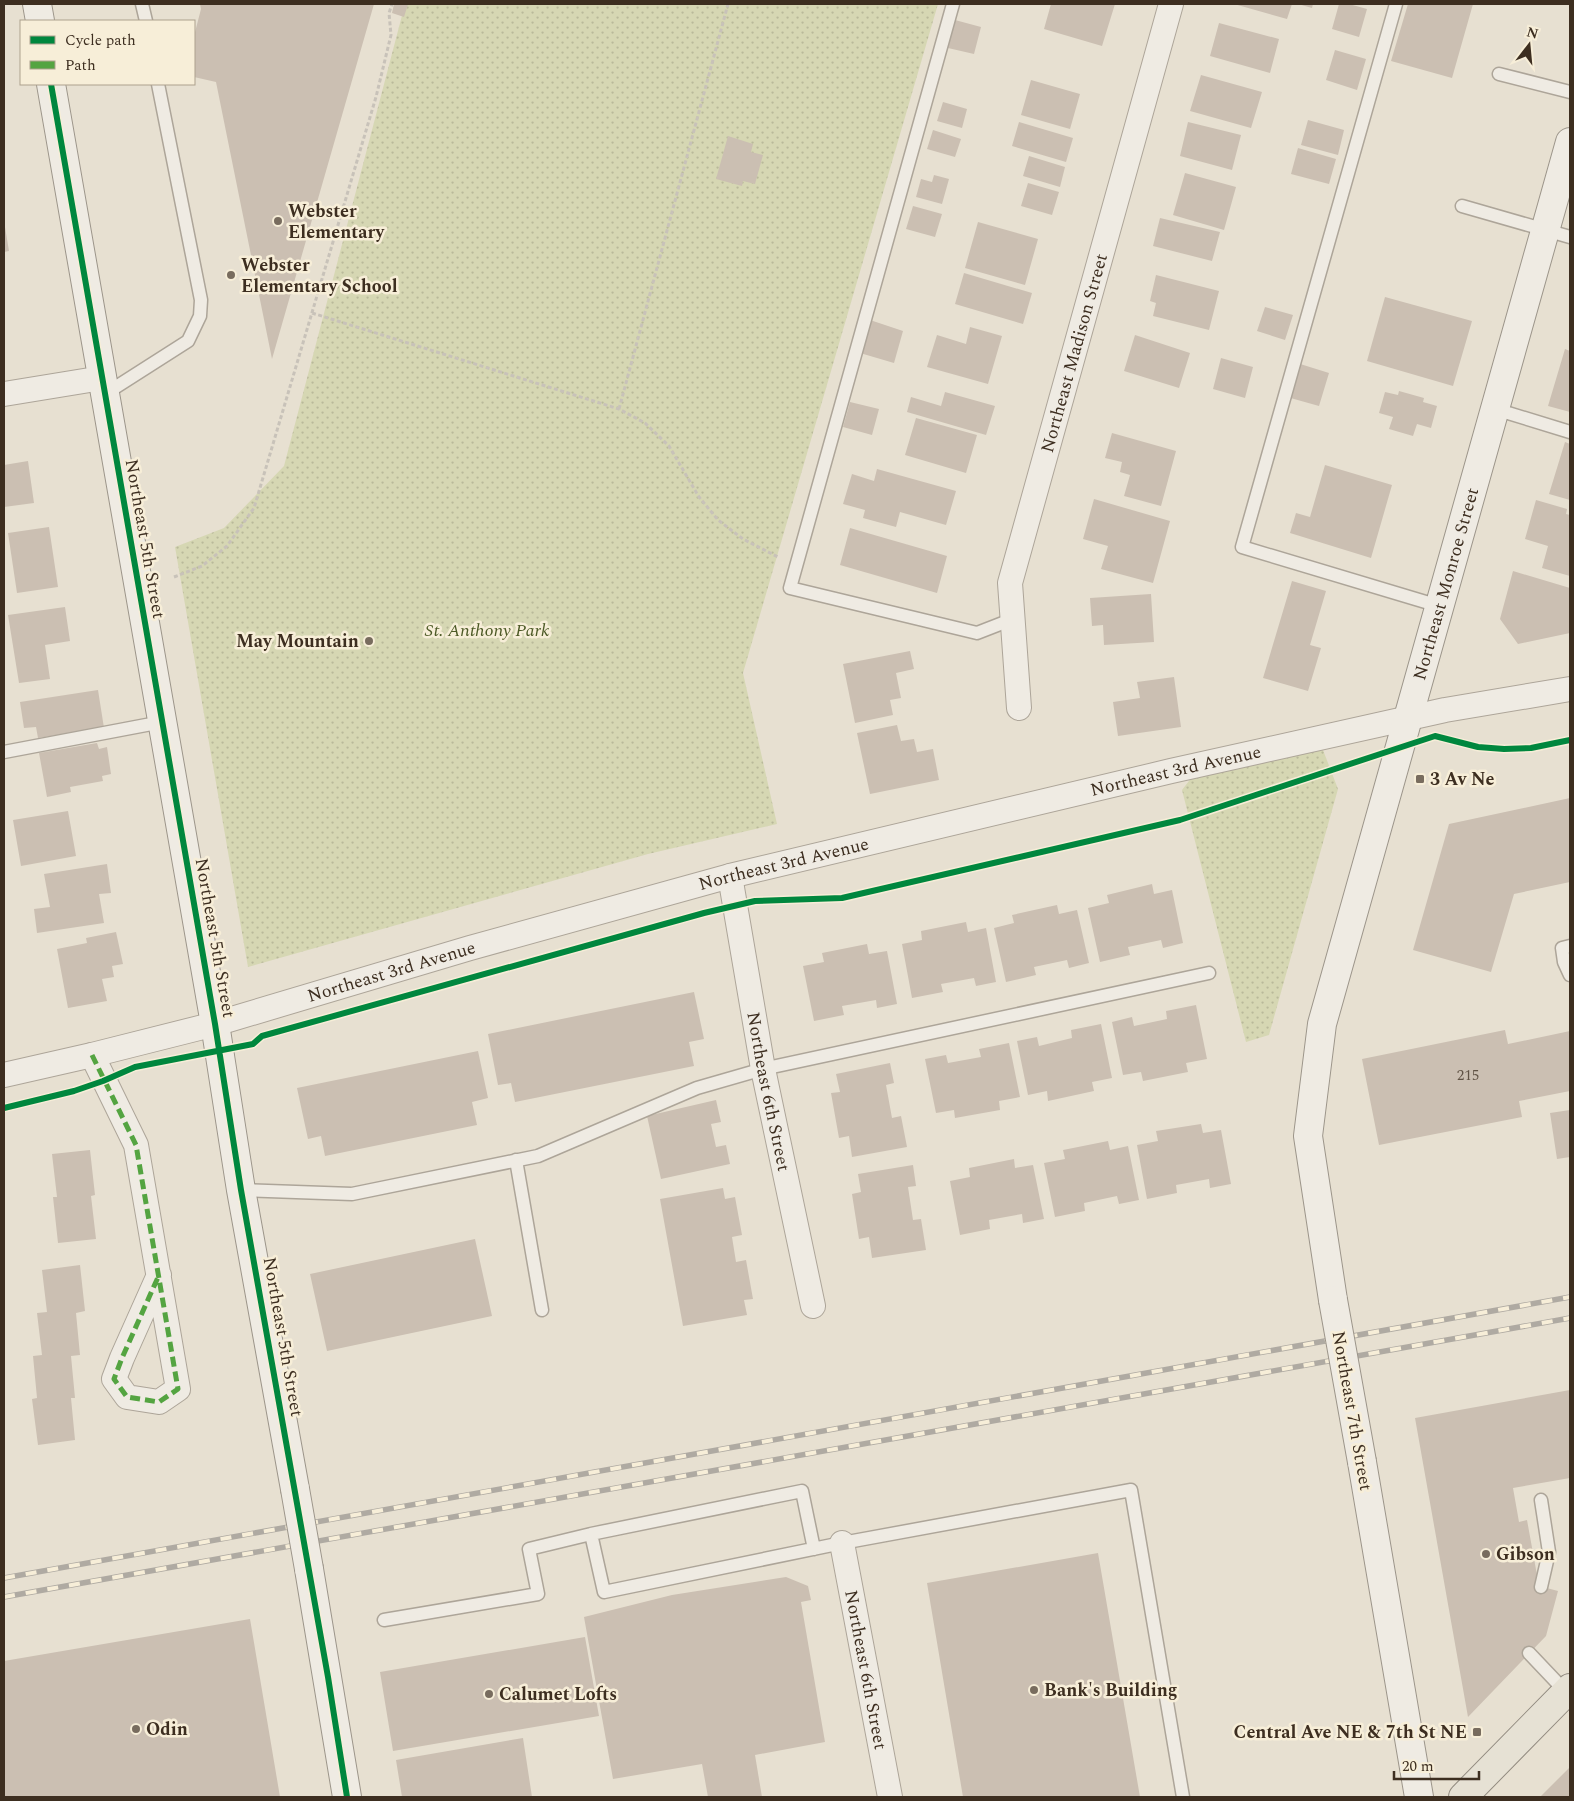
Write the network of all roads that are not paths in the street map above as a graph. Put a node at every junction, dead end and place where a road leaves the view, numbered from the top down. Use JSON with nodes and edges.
{"nodes":[{"id":1,"x":37,"y":4,"type":"edge"},
{"id":2,"x":142,"y":4,"type":"edge"},
{"id":3,"x":953,"y":4,"type":"edge"},
{"id":4,"x":1171,"y":4,"type":"edge"},
{"id":5,"x":1396,"y":4,"type":"edge"},
{"id":6,"x":40,"y":20,"type":"edge"},
{"id":7,"x":146,"y":20,"type":"edge"},
{"id":8,"x":1499,"y":74,"type":"dead end"},
{"id":9,"x":51,"y":85,"type":"edge"},
{"id":10,"x":158,"y":85,"type":"edge"},
{"id":11,"x":1570,"y":92,"type":"edge"},
{"id":12,"x":1570,"y":142,"type":"edge"},
{"id":13,"x":1462,"y":206,"type":"dead end"},
{"id":14,"x":1558,"y":233,"type":"edge"},
{"id":15,"x":103,"y":386,"type":"junction"},
{"id":16,"x":4,"y":394,"type":"edge"},
{"id":17,"x":1495,"y":409,"type":"junction"},
{"id":18,"x":1570,"y":432,"type":"edge"},
{"id":19,"x":1439,"y":606,"type":"junction"},
{"id":20,"x":1013,"y":619,"type":"junction"},
{"id":21,"x":1570,"y":689,"type":"edge"},
{"id":22,"x":1019,"y":708,"type":"dead end"},
{"id":23,"x":1407,"y":719,"type":"junction"},
{"id":24,"x":162,"y":722,"type":"junction"},
{"id":25,"x":4,"y":752,"type":"edge"},
{"id":26,"x":730,"y":876,"type":"junction"},
{"id":27,"x":1566,"y":947,"type":"edge"},
{"id":28,"x":1209,"y":973,"type":"dead end"},
{"id":29,"x":1570,"y":974,"type":"edge"},
{"id":30,"x":215,"y":1024,"type":"junction"},
{"id":31,"x":1322,"y":1024,"type":"joint"},
{"id":32,"x":92,"y":1055,"type":"junction"},
{"id":33,"x":763,"y":1069,"type":"junction"},
{"id":34,"x":4,"y":1075,"type":"edge"},
{"id":35,"x":516,"y":1160,"type":"junction"},
{"id":36,"x":241,"y":1190,"type":"junction"},
{"id":37,"x":159,"y":1275,"type":"junction"},
{"id":38,"x":814,"y":1306,"type":"dead end"},
{"id":39,"x":542,"y":1310,"type":"dead end"},
{"id":40,"x":1541,"y":1500,"type":"dead end"},
{"id":41,"x":591,"y":1534,"type":"junction"},
{"id":42,"x":842,"y":1543,"type":"junction"},
{"id":43,"x":814,"y":1549,"type":"junction"},
{"id":44,"x":1541,"y":1587,"type":"dead end"},
{"id":45,"x":384,"y":1620,"type":"dead end"},
{"id":46,"x":1529,"y":1653,"type":"dead end"},
{"id":47,"x":1568,"y":1690,"type":"edge"},
{"id":48,"x":347,"y":1797,"type":"edge"},
{"id":49,"x":890,"y":1797,"type":"edge"},
{"id":50,"x":1183,"y":1797,"type":"edge"},
{"id":51,"x":1419,"y":1797,"type":"edge"},
{"id":52,"x":1463,"y":1797,"type":"edge"}],
"edges":[{"from":1,"to":6,"type":"street"},
{"from":2,"to":7,"type":"lane"},
{"from":3,"to":20,"type":"lane"},
{"from":4,"to":20,"type":"street","name":"Northeast Madison Street"},
{"from":5,"to":19,"type":"lane"},
{"from":8,"to":11,"type":"lane"},
{"from":9,"to":15,"type":"street","name":"Northeast 5th Street"},
{"from":10,"to":15,"type":"lane"},
{"from":12,"to":14,"type":"street","name":"Northeast Monroe Street"},
{"from":13,"to":14,"type":"lane"},
{"from":14,"to":17,"type":"street","name":"Northeast Monroe Street"},
{"from":15,"to":16,"type":"street"},
{"from":15,"to":24,"type":"street","name":"Northeast 5th Street"},
{"from":17,"to":18,"type":"lane"},
{"from":17,"to":19,"type":"street","name":"Northeast Monroe Street"},
{"from":19,"to":23,"type":"street","name":"Northeast Monroe Street"},
{"from":20,"to":22,"type":"street","name":"Northeast Madison Street"},
{"from":21,"to":23,"type":"street","name":"Northeast 3rd Avenue"},
{"from":23,"to":26,"type":"street","name":"Northeast 3rd Avenue"},
{"from":23,"to":31,"type":"street","name":"Northeast Monroe Street"},
{"from":24,"to":25,"type":"lane"},
{"from":24,"to":30,"type":"street","name":"Northeast 5th Street"},
{"from":26,"to":30,"type":"street","name":"Northeast 3rd Avenue"},
{"from":26,"to":33,"type":"street","name":"Northeast 6th Street"},
{"from":27,"to":29,"type":"lane"},
{"from":28,"to":33,"type":"lane"},
{"from":30,"to":32,"type":"street","name":"Northeast 3rd Avenue"},
{"from":30,"to":36,"type":"street","name":"Northeast 5th Street"},
{"from":31,"to":51,"type":"street","name":"Northeast 7th Street","bridge":true},
{"from":32,"to":34,"type":"street","name":"Northeast 3rd Avenue"},
{"from":32,"to":37,"type":"street"},
{"from":33,"to":35,"type":"lane"},
{"from":33,"to":38,"type":"street","name":"Northeast 6th Street"},
{"from":35,"to":36,"type":"lane"},
{"from":35,"to":39,"type":"lane"},
{"from":36,"to":48,"type":"street","name":"Northeast 5th Street","bridge":true},
{"from":37,"to":37,"type":"street"},
{"from":40,"to":44,"type":"lane"},
{"from":41,"to":43,"type":"lane"},
{"from":41,"to":43,"type":"lane"},
{"from":41,"to":45,"type":"lane"},
{"from":42,"to":43,"type":"lane"},
{"from":42,"to":49,"type":"street","name":"Northeast 6th Street"},
{"from":42,"to":50,"type":"lane"},
{"from":46,"to":47,"type":"lane"},
{"from":47,"to":52,"type":"main road"}]}
